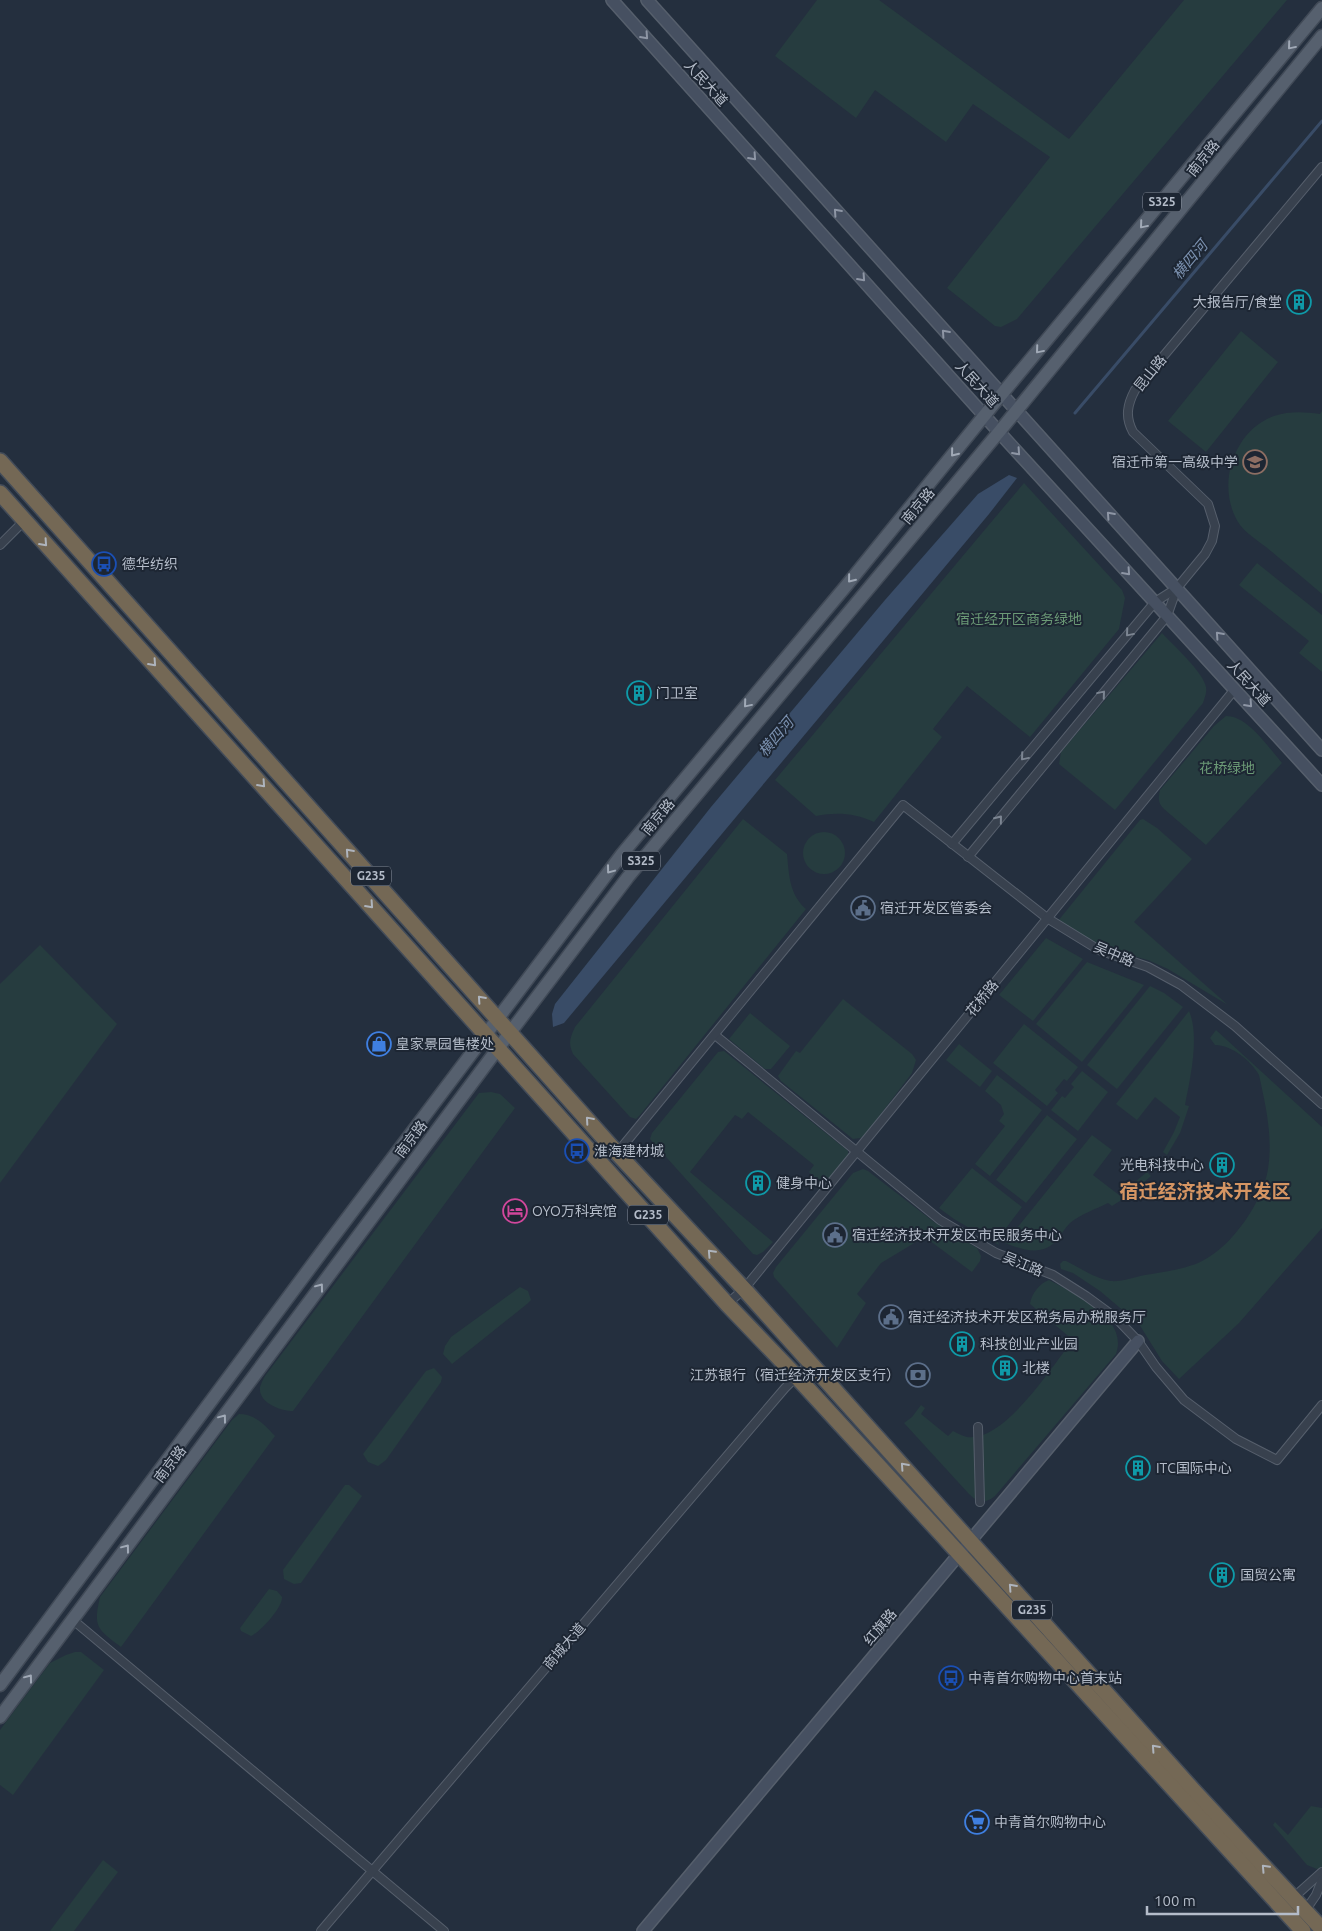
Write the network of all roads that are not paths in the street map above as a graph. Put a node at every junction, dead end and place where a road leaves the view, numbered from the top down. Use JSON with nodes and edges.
{"nodes":[{"id":1,"x":612,"y":0,"type":"edge"},
{"id":2,"x":647,"y":0,"type":"edge"},
{"id":3,"x":1322,"y":8,"type":"edge"},
{"id":4,"x":1322,"y":36,"type":"edge"},
{"id":5,"x":1322,"y":167,"type":"edge"},
{"id":6,"x":1001,"y":395,"type":"junction"},
{"id":7,"x":1016,"y":412,"type":"junction"},
{"id":8,"x":985,"y":416,"type":"junction"},
{"id":9,"x":999,"y":432,"type":"junction"},
{"id":10,"x":0,"y":461,"type":"edge"},
{"id":11,"x":0,"y":493,"type":"edge"},
{"id":12,"x":24,"y":520,"type":"junction"},
{"id":13,"x":0,"y":545,"type":"edge"},
{"id":14,"x":1177,"y":588,"type":"junction"},
{"id":15,"x":1155,"y":602,"type":"junction"},
{"id":16,"x":1167,"y":616,"type":"junction"},
{"id":17,"x":1235,"y":689,"type":"junction"},
{"id":18,"x":1322,"y":750,"type":"edge"},
{"id":19,"x":1322,"y":786,"type":"edge"},
{"id":20,"x":952,"y":844,"type":"junction"},
{"id":21,"x":968,"y":857,"type":"junction"},
{"id":22,"x":1047,"y":918,"type":"junction"},
{"id":23,"x":498,"y":1017,"type":"junction"},
{"id":24,"x":510,"y":1032,"type":"junction"},
{"id":25,"x":486,"y":1034,"type":"junction"},
{"id":26,"x":715,"y":1035,"type":"junction"},
{"id":27,"x":498,"y":1048,"type":"junction"},
{"id":28,"x":1322,"y":1104,"type":"edge"},
{"id":29,"x":857,"y":1150,"type":"junction"},
{"id":30,"x":617,"y":1153,"type":"junction"},
{"id":31,"x":744,"y":1289,"type":"junction"},
{"id":32,"x":727,"y":1304,"type":"junction"},
{"id":33,"x":1138,"y":1341,"type":"junction"},
{"id":34,"x":810,"y":1363,"type":"junction"},
{"id":35,"x":796,"y":1376,"type":"junction"},
{"id":36,"x":1322,"y":1405,"type":"edge"},
{"id":37,"x":978,"y":1427,"type":"dead end"},
{"id":38,"x":980,"y":1502,"type":"dead end"},
{"id":39,"x":971,"y":1541,"type":"junction"},
{"id":40,"x":960,"y":1554,"type":"junction"},
{"id":41,"x":73,"y":1620,"type":"junction"},
{"id":42,"x":0,"y":1685,"type":"edge"},
{"id":43,"x":0,"y":1717,"type":"edge"},
{"id":44,"x":372,"y":1871,"type":"junction"},
{"id":45,"x":1322,"y":1872,"type":"edge"},
{"id":46,"x":1322,"y":1880,"type":"edge"},
{"id":47,"x":1293,"y":1898,"type":"junction"},
{"id":48,"x":1305,"y":1911,"type":"junction"},
{"id":49,"x":1322,"y":1929,"type":"edge"},
{"id":50,"x":321,"y":1931,"type":"edge"},
{"id":51,"x":444,"y":1931,"type":"edge"},
{"id":52,"x":643,"y":1931,"type":"edge"},
{"id":53,"x":1302,"y":1931,"type":"edge"}],
"edges":[{"from":1,"to":8,"type":"street","name":"人民大道","one_way":true},
{"from":6,"to":2,"type":"street","name":"人民大道","one_way":true},
{"from":3,"to":6,"type":"main road","name":"南京路","number":"S325","one_way":true},
{"from":4,"to":7,"type":"main road","name":"南京路","number":"S325"},
{"from":5,"to":14,"type":"street","name":"昆山路"},
{"from":6,"to":7,"type":"street","name":"人民大道"},
{"from":6,"to":8,"type":"main road","name":"南京路","number":"S325"},
{"from":7,"to":9,"type":"main road","name":"南京路","number":"S325"},
{"from":14,"to":7,"type":"street","name":"人民大道","one_way":true},
{"from":8,"to":9,"type":"street","name":"人民大道"},
{"from":8,"to":23,"type":"main road","name":"南京路","number":"S325","one_way":true},
{"from":9,"to":15,"type":"street","name":"人民大道","one_way":true},
{"from":9,"to":24,"type":"main road","name":"南京路","number":"S325"},
{"from":23,"to":10,"type":"highway","number":"G235","one_way":true},
{"from":11,"to":12,"type":"highway","number":"G235"},
{"from":12,"to":13,"type":"street"},
{"from":12,"to":25,"type":"highway","number":"G235","one_way":true},
{"from":14,"to":15,"type":"street"},
{"from":14,"to":16,"type":"street"},
{"from":18,"to":14,"type":"street","name":"人民大道","one_way":true},
{"from":15,"to":16,"type":"street","name":"人民大道"},
{"from":15,"to":20,"type":"street","one_way":true},
{"from":16,"to":17,"type":"street","name":"人民大道"},
{"from":21,"to":16,"type":"street","one_way":true},
{"from":17,"to":19,"type":"street","name":"人民大道","one_way":true},
{"from":17,"to":22,"type":"street","name":"花桥路"},
{"from":20,"to":21,"type":"street","name":"吴中路"},
{"from":20,"to":26,"type":"street","name":"吴中路"},
{"from":21,"to":22,"type":"street","name":"吴中路"},
{"from":22,"to":28,"type":"street","name":"吴中路"},
{"from":22,"to":29,"type":"street","name":"花桥路"},
{"from":23,"to":24,"type":"highway","number":"G235"},
{"from":23,"to":25,"type":"main road","name":"南京路","number":"S325"},
{"from":24,"to":27,"type":"main road","name":"南京路","number":"S325"},
{"from":30,"to":24,"type":"highway","number":"G235","one_way":true},
{"from":25,"to":27,"type":"highway","number":"G235"},
{"from":25,"to":42,"type":"main road","name":"南京路","number":"S325"},
{"from":26,"to":29,"type":"street","name":"吴江路"},
{"from":26,"to":30,"type":"street"},
{"from":27,"to":32,"type":"highway","number":"G235"},
{"from":41,"to":27,"type":"main road","name":"南京路","number":"S325","one_way":true},
{"from":29,"to":31,"type":"street","name":"花桥路"},
{"from":29,"to":33,"type":"street","name":"吴江路"},
{"from":31,"to":30,"type":"highway","number":"G235","one_way":true},
{"from":31,"to":32,"type":"street","name":"花桥路"},
{"from":31,"to":34,"type":"highway","number":"G235"},
{"from":32,"to":35,"type":"highway","number":"G235"},
{"from":33,"to":36,"type":"street","name":"吴江路"},
{"from":33,"to":39,"type":"street","name":"红旗路"},
{"from":34,"to":35,"type":"street","name":"商城大道"},
{"from":39,"to":34,"type":"highway","number":"G235","one_way":true},
{"from":35,"to":40,"type":"highway","number":"G235"},
{"from":35,"to":44,"type":"street","name":"商城大道"},
{"from":37,"to":38,"type":"street"},
{"from":39,"to":40,"type":"street","name":"红旗路"},
{"from":47,"to":39,"type":"highway","number":"G235","one_way":true},
{"from":40,"to":52,"type":"street","name":"红旗路"},
{"from":40,"to":53,"type":"highway","number":"G235"},
{"from":43,"to":41,"type":"main road","name":"南京路","number":"S325","one_way":true},
{"from":41,"to":44,"type":"street"},
{"from":44,"to":50,"type":"street","name":"商城大道"},
{"from":44,"to":51,"type":"street"},
{"from":45,"to":47,"type":"street"},
{"from":46,"to":48,"type":"street"},
{"from":47,"to":48,"type":"highway","number":"G235"},
{"from":48,"to":49,"type":"highway","number":"G235"}]}
